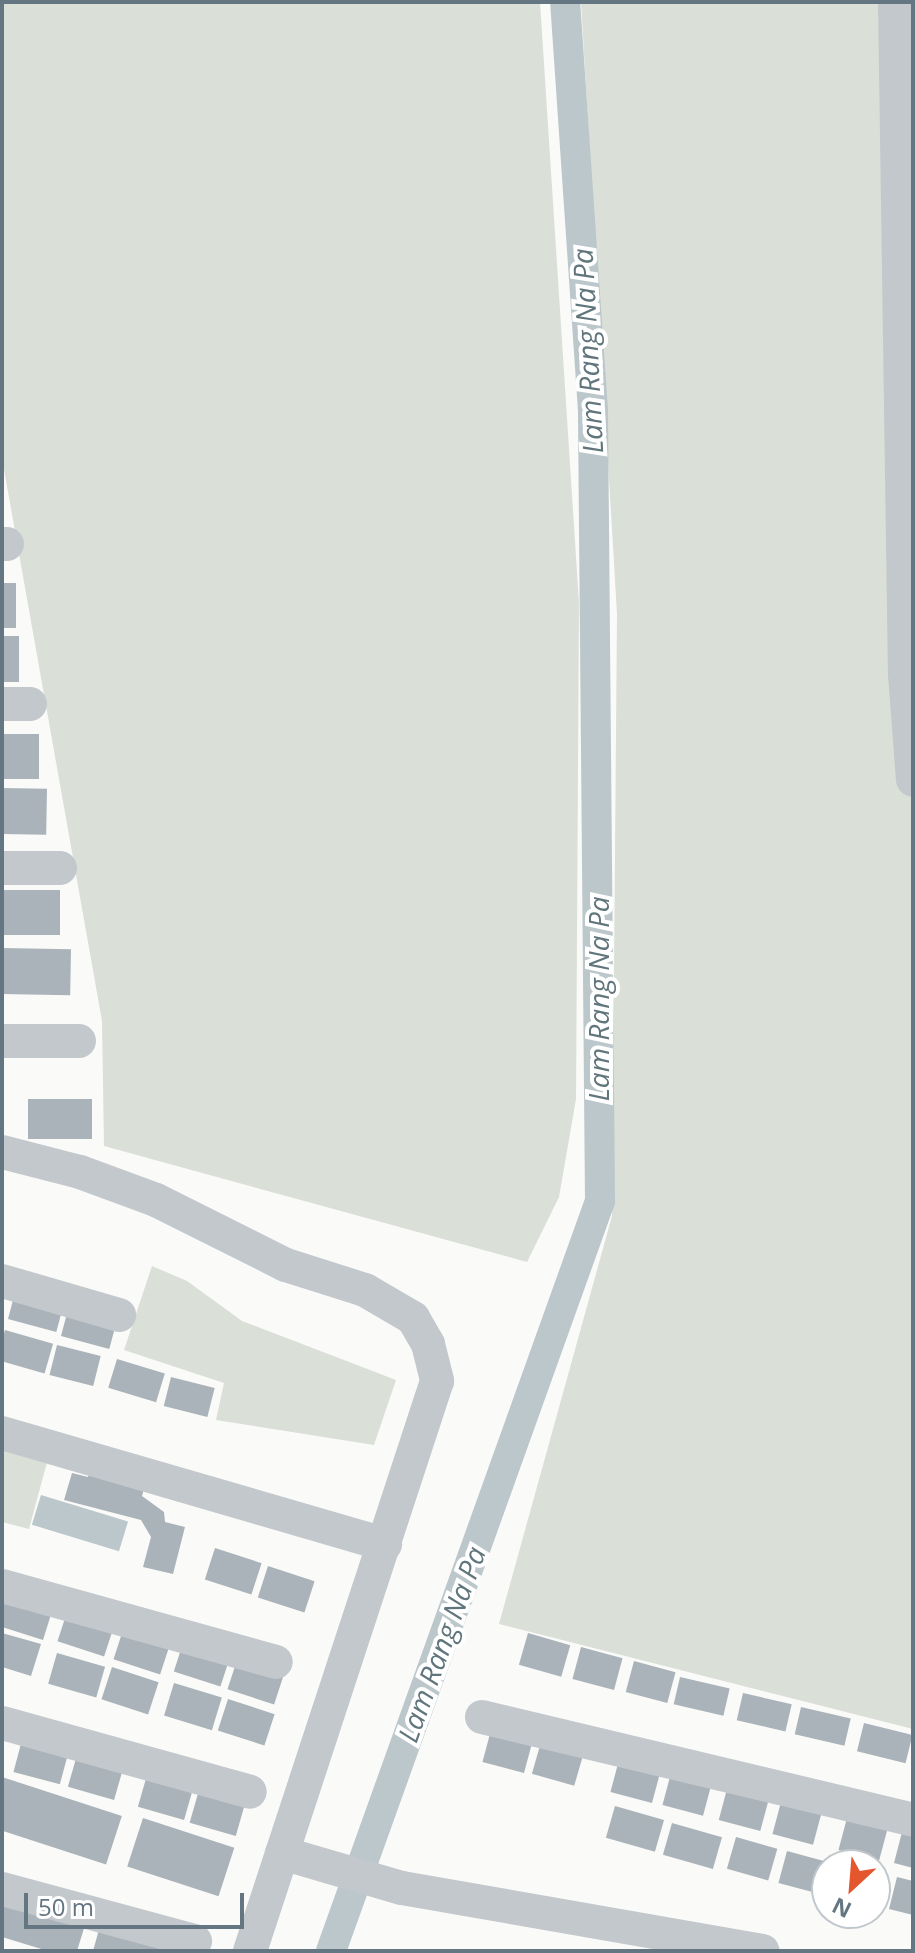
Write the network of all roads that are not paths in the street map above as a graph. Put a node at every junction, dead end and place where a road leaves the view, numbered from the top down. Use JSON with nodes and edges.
{"nodes":[{"id":1,"x":895,"y":2,"type":"edge"},
{"id":2,"x":913,"y":780,"type":"edge"},
{"id":3,"x":2,"y":868,"type":"edge"},
{"id":4,"x":60,"y":868,"type":"dead end"},
{"id":5,"x":2,"y":1041,"type":"edge"},
{"id":6,"x":79,"y":1041,"type":"dead end"},
{"id":7,"x":2,"y":1152,"type":"edge"},
{"id":8,"x":2,"y":1281,"type":"edge"},
{"id":9,"x":119,"y":1315,"type":"dead end"},
{"id":10,"x":2,"y":1433,"type":"edge"},
{"id":11,"x":385,"y":1544,"type":"junction"},
{"id":12,"x":2,"y":1586,"type":"edge"},
{"id":13,"x":276,"y":1662,"type":"dead end"},
{"id":14,"x":482,"y":1717,"type":"dead end"},
{"id":15,"x":2,"y":1723,"type":"edge"},
{"id":16,"x":250,"y":1792,"type":"dead end"},
{"id":17,"x":913,"y":1820,"type":"edge"},
{"id":18,"x":293,"y":1857,"type":"junction"},
{"id":19,"x":2,"y":1889,"type":"edge"},
{"id":20,"x":195,"y":1941,"type":"dead end"},
{"id":21,"x":250,"y":1951,"type":"edge"},
{"id":22,"x":763,"y":1951,"type":"edge"}],
"edges":[{"from":1,"to":2,"type":"street"},
{"from":3,"to":4,"type":"street"},
{"from":5,"to":6,"type":"street"},
{"from":7,"to":11,"type":"street"},
{"from":8,"to":9,"type":"street"},
{"from":10,"to":11,"type":"street"},
{"from":11,"to":18,"type":"street"},
{"from":12,"to":13,"type":"street"},
{"from":14,"to":17,"type":"street"},
{"from":15,"to":16,"type":"street"},
{"from":18,"to":21,"type":"street"},
{"from":18,"to":22,"type":"street"},
{"from":19,"to":20,"type":"street"}]}
